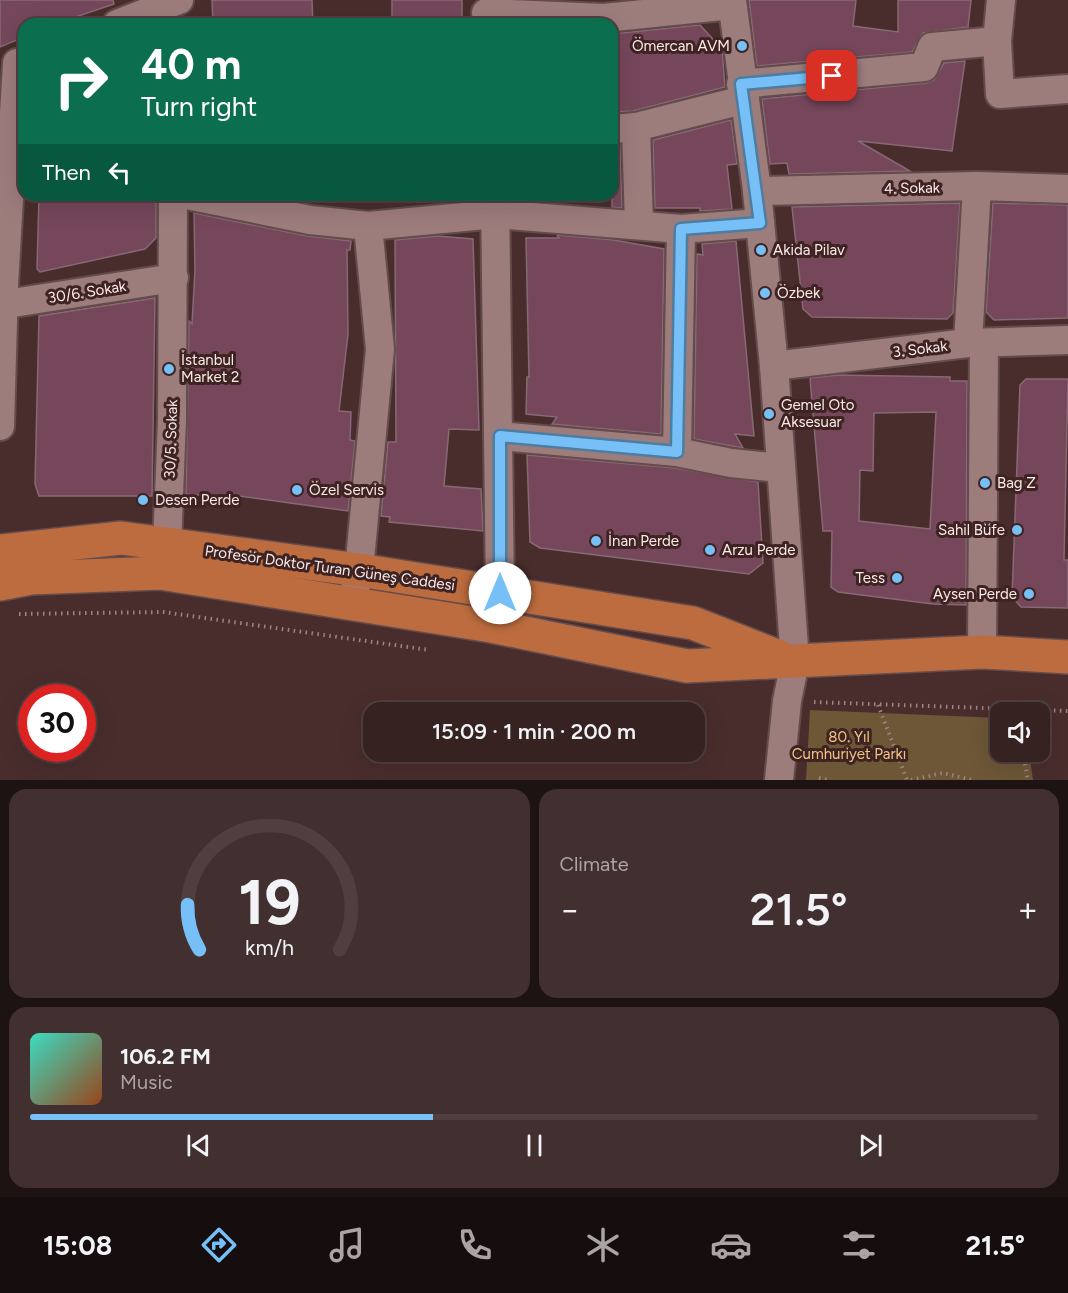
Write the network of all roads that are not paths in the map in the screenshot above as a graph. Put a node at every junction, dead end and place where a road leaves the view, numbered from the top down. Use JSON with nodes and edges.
{"nodes":[{"id":1,"x":181,"y":0,"type":"edge"},
{"id":2,"x":1001,"y":0,"type":"edge"},
{"id":3,"x":732,"y":3,"type":"edge"},
{"id":4,"x":484,"y":12,"type":"edge"},
{"id":5,"x":133,"y":18,"type":"edge"},
{"id":6,"x":182,"y":18,"type":"edge"},
{"id":7,"x":997,"y":41,"type":"junction"},
{"id":8,"x":14,"y":64,"type":"edge"},
{"id":9,"x":1068,"y":89,"type":"edge"},
{"id":10,"x":742,"y":92,"type":"junction"},
{"id":11,"x":624,"y":128,"type":"edge"},
{"id":12,"x":977,"y":186,"type":"junction"},
{"id":13,"x":1068,"y":189,"type":"edge"},
{"id":14,"x":757,"y":191,"type":"junction"},
{"id":15,"x":173,"y":201,"type":"edge"},
{"id":16,"x":217,"y":201,"type":"edge"},
{"id":17,"x":495,"y":204,"type":"edge"},
{"id":18,"x":760,"y":223,"type":"junction"},
{"id":19,"x":639,"y":225,"type":"junction"},
{"id":20,"x":368,"y":226,"type":"junction"},
{"id":21,"x":681,"y":229,"type":"junction"},
{"id":22,"x":174,"y":278,"type":"junction"},
{"id":23,"x":2,"y":305,"type":"edge"},
{"id":24,"x":1068,"y":340,"type":"edge"},
{"id":25,"x":976,"y":343,"type":"junction"},
{"id":26,"x":774,"y":366,"type":"junction"},
{"id":27,"x":0,"y":426,"type":"edge"},
{"id":28,"x":500,"y":436,"type":"junction"},
{"id":29,"x":677,"y":452,"type":"junction"},
{"id":30,"x":780,"y":468,"type":"junction"},
{"id":31,"x":0,"y":551,"type":"edge"},
{"id":32,"x":163,"y":560,"type":"junction"},
{"id":33,"x":359,"y":570,"type":"junction"},
{"id":34,"x":0,"y":584,"type":"edge"},
{"id":35,"x":500,"y":593,"type":"junction"},
{"id":36,"x":352,"y":604,"type":"junction"},
{"id":37,"x":982,"y":652,"type":"junction"},
{"id":38,"x":1068,"y":657,"type":"edge"},
{"id":39,"x":795,"y":663,"type":"junction"},
{"id":40,"x":779,"y":780,"type":"edge"}],
"edges":[{"from":1,"to":5,"type":"street"},
{"from":1,"to":6,"type":"street"},
{"from":2,"to":7,"type":"street"},
{"from":3,"to":4,"type":"street"},
{"from":3,"to":10,"type":"street"},
{"from":7,"to":9,"type":"street"},
{"from":7,"to":10,"type":"street"},
{"from":8,"to":23,"type":"street"},
{"from":10,"to":11,"type":"street"},
{"from":10,"to":14,"type":"street"},
{"from":11,"to":19,"type":"street"},
{"from":12,"to":13,"type":"street","name":"4. Sokak"},
{"from":12,"to":14,"type":"street","name":"4. Sokak"},
{"from":12,"to":25,"type":"street"},
{"from":14,"to":18,"type":"street"},
{"from":15,"to":22,"type":"street","name":"30/5. Sokak"},
{"from":16,"to":20,"type":"street"},
{"from":17,"to":19,"type":"street"},
{"from":17,"to":20,"type":"street"},
{"from":17,"to":28,"type":"street"},
{"from":18,"to":21,"type":"street"},
{"from":18,"to":26,"type":"street"},
{"from":19,"to":21,"type":"street"},
{"from":20,"to":33,"type":"street"},
{"from":21,"to":29,"type":"street"},
{"from":22,"to":23,"type":"street","name":"30/6. Sokak"},
{"from":22,"to":32,"type":"street","name":"30/5. Sokak"},
{"from":23,"to":27,"type":"street"},
{"from":24,"to":25,"type":"street","name":"3. Sokak"},
{"from":25,"to":26,"type":"street","name":"3. Sokak"},
{"from":25,"to":37,"type":"street"},
{"from":26,"to":30,"type":"street"},
{"from":28,"to":29,"type":"street"},
{"from":28,"to":35,"type":"street"},
{"from":29,"to":30,"type":"street"},
{"from":30,"to":39,"type":"street"},
{"from":31,"to":32,"type":"main road","name":"Profesör Doktor Turan Güneş Caddesi"},
{"from":32,"to":33,"type":"main road","name":"Profesör Doktor Turan Güneş Caddesi"},
{"from":32,"to":34,"type":"main road","name":"Profesör Doktor Turan Güneş Caddesi"},
{"from":32,"to":36,"type":"main road","name":"Profesör Doktor Turan Güneş Caddesi"},
{"from":33,"to":35,"type":"main road","name":"Profesör Doktor Turan Güneş Caddesi"},
{"from":33,"to":36,"type":"street"},
{"from":35,"to":39,"type":"main road","name":"Profesör Doktor Turan Güneş Caddesi"},
{"from":36,"to":39,"type":"main road","name":"Profesör Doktor Turan Güneş Caddesi"},
{"from":37,"to":38,"type":"main road","name":"Profesör Doktor Turan Güneş Caddesi"},
{"from":37,"to":39,"type":"main road","name":"Profesör Doktor Turan Güneş Caddesi"},
{"from":39,"to":40,"type":"street"}]}
